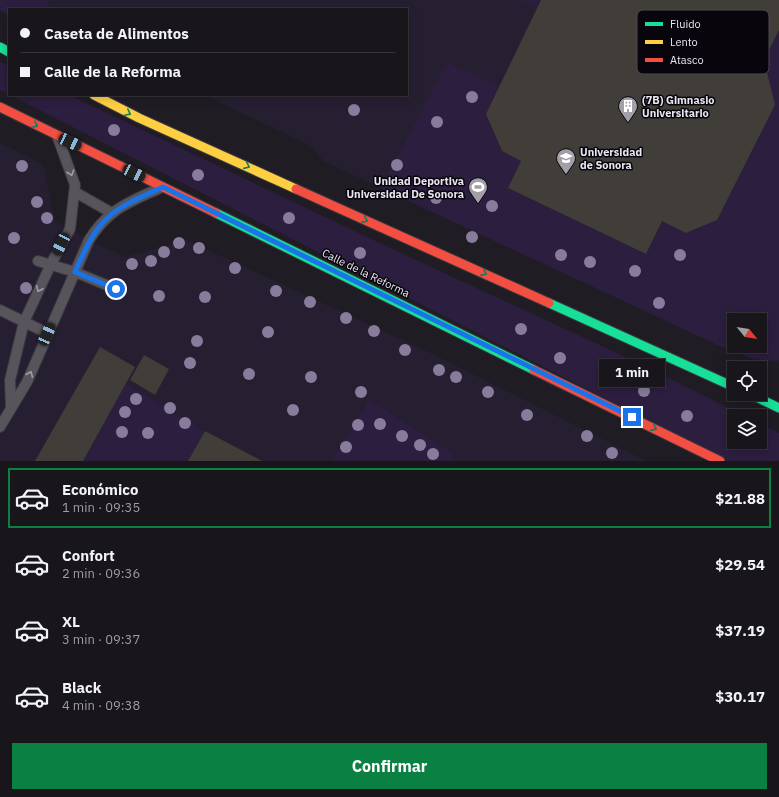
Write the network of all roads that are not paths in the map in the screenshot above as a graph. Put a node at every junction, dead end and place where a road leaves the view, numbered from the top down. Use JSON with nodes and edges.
{"nodes":[{"id":1,"x":96,"y":96,"type":"edge"},
{"id":2,"x":0,"y":107,"type":"edge"},
{"id":3,"x":57,"y":136,"type":"junction"},
{"id":4,"x":163,"y":187,"type":"junction"},
{"id":5,"x":75,"y":192,"type":"junction"},
{"id":6,"x":112,"y":213,"type":"junction"},
{"id":7,"x":38,"y":261,"type":"dead end"},
{"id":8,"x":51,"y":264,"type":"junction"},
{"id":9,"x":75,"y":272,"type":"junction"},
{"id":10,"x":116,"y":289,"type":"dead end"},
{"id":11,"x":0,"y":310,"type":"edge"},
{"id":12,"x":24,"y":322,"type":"junction"},
{"id":13,"x":47,"y":334,"type":"junction"},
{"id":14,"x":727,"y":384,"type":"edge"},
{"id":15,"x":764,"y":401,"type":"edge"},
{"id":16,"x":11,"y":408,"type":"junction"},
{"id":17,"x":779,"y":408,"type":"edge"},
{"id":18,"x":0,"y":427,"type":"edge"},
{"id":19,"x":688,"y":445,"type":"junction"},
{"id":20,"x":706,"y":461,"type":"edge"},
{"id":21,"x":720,"y":461,"type":"edge"}],
"edges":[{"from":1,"to":14,"type":"main road","one_way":true},
{"from":2,"to":3,"type":"main road","name":"Calle de la Reforma","one_way":true},
{"from":3,"to":4,"type":"main road","name":"Calle de la Reforma"},
{"from":3,"to":5,"type":"lane","one_way":true},
{"from":4,"to":6,"type":"lane"},
{"from":4,"to":19,"type":"main road","name":"Calle de la Reforma","one_way":true},
{"from":5,"to":6,"type":"lane"},
{"from":5,"to":8,"type":"lane"},
{"from":6,"to":9,"type":"lane"},
{"from":7,"to":8,"type":"lane"},
{"from":8,"to":9,"type":"lane"},
{"from":8,"to":12,"type":"lane","one_way":true},
{"from":9,"to":10,"type":"lane"},
{"from":9,"to":13,"type":"lane"},
{"from":11,"to":12,"type":"lane"},
{"from":12,"to":13,"type":"lane"},
{"from":12,"to":16,"type":"lane"},
{"from":16,"to":13,"type":"lane","one_way":true},
{"from":15,"to":17,"type":"main road"},
{"from":16,"to":18,"type":"lane"},
{"from":19,"to":20,"type":"main road"},
{"from":19,"to":21,"type":"main road","name":"Calle de la Reforma"}]}
